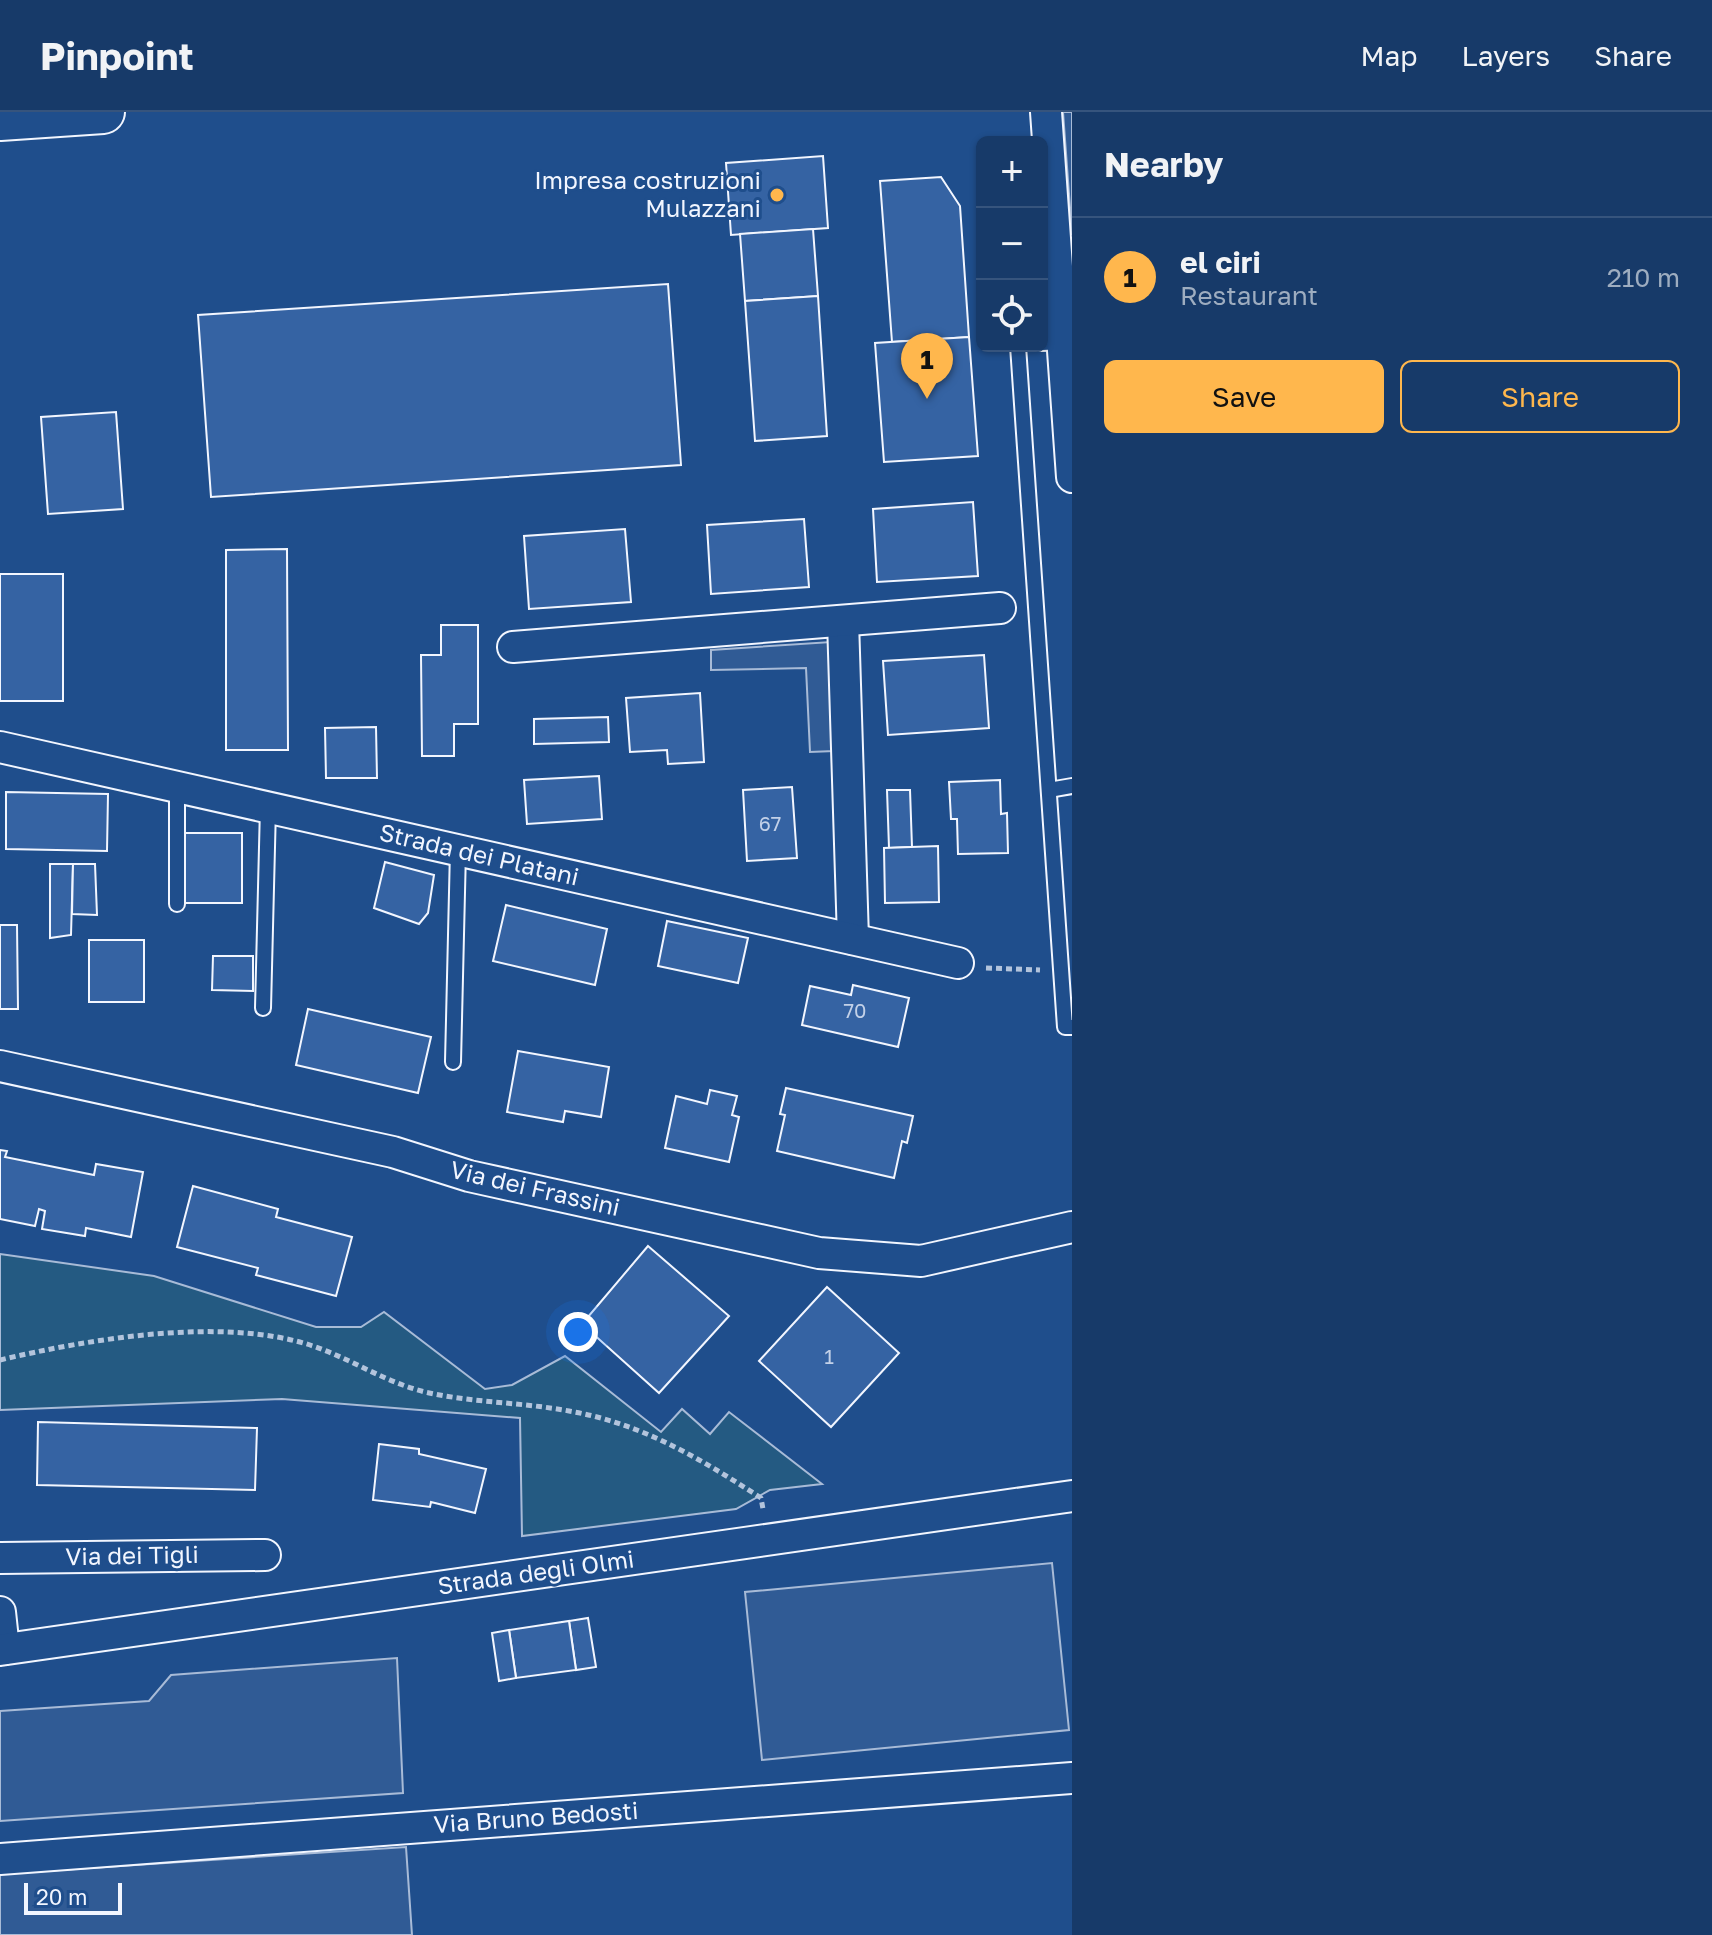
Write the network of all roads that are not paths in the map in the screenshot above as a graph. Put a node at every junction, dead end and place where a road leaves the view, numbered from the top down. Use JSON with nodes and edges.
{"nodes":[{"id":1,"x":103,"y":112,"type":"edge"},
{"id":2,"x":1046,"y":112,"type":"edge"},
{"id":3,"x":0,"y":119,"type":"edge"},
{"id":4,"x":1052,"y":342,"type":"edge"},
{"id":5,"x":1018,"y":352,"type":"edge"},
{"id":6,"x":1069,"y":388,"type":"edge"},
{"id":7,"x":1072,"y":477,"type":"edge"},
{"id":8,"x":1000,"y":608,"type":"dead end"},
{"id":9,"x":843,"y":621,"type":"junction"},
{"id":10,"x":513,"y":647,"type":"dead end"},
{"id":11,"x":0,"y":747,"type":"edge"},
{"id":12,"x":1072,"y":786,"type":"edge"},
{"id":13,"x":177,"y":787,"type":"junction"},
{"id":14,"x":1049,"y":790,"type":"junction"},
{"id":15,"x":268,"y":807,"type":"junction"},
{"id":16,"x":458,"y":850,"type":"junction"},
{"id":17,"x":177,"y":904,"type":"dead end"},
{"id":18,"x":853,"y":939,"type":"junction"},
{"id":19,"x":958,"y":963,"type":"road end"},
{"id":20,"x":263,"y":1008,"type":"dead end"},
{"id":21,"x":1072,"y":1027,"type":"edge"},
{"id":22,"x":453,"y":1062,"type":"dead end"},
{"id":23,"x":0,"y":1066,"type":"edge"},
{"id":24,"x":1072,"y":1227,"type":"edge"},
{"id":25,"x":1072,"y":1496,"type":"edge"},
{"id":26,"x":265,"y":1555,"type":"dead end"},
{"id":27,"x":0,"y":1558,"type":"edge"},
{"id":28,"x":0,"y":1612,"type":"edge"},
{"id":29,"x":2,"y":1650,"type":"edge"},
{"id":30,"x":1072,"y":1778,"type":"edge"},
{"id":31,"x":0,"y":1859,"type":"edge"}],
"edges":[{"from":1,"to":3,"type":"street"},
{"from":2,"to":4,"type":"street"},
{"from":4,"to":6,"type":"street"},
{"from":5,"to":14,"type":"lane"},
{"from":6,"to":7,"type":"street"},
{"from":8,"to":9,"type":"street"},
{"from":9,"to":10,"type":"street"},
{"from":9,"to":18,"type":"street"},
{"from":11,"to":13,"type":"street","name":"Strada dei Platani"},
{"from":12,"to":14,"type":"lane"},
{"from":13,"to":15,"type":"street","name":"Strada dei Platani"},
{"from":13,"to":17,"type":"lane"},
{"from":14,"to":21,"type":"lane"},
{"from":15,"to":16,"type":"street","name":"Strada dei Platani"},
{"from":15,"to":20,"type":"lane"},
{"from":16,"to":18,"type":"street","name":"Strada dei Platani"},
{"from":16,"to":22,"type":"lane"},
{"from":18,"to":19,"type":"street","name":"Strada dei Platani"},
{"from":23,"to":24,"type":"street","name":"Via dei Frassini"},
{"from":25,"to":29,"type":"street","name":"Strada degli Olmi"},
{"from":26,"to":27,"type":"street","name":"Via dei Tigli"},
{"from":28,"to":29,"type":"street"},
{"from":30,"to":31,"type":"street","name":"Via Bruno Bedosti"}]}
